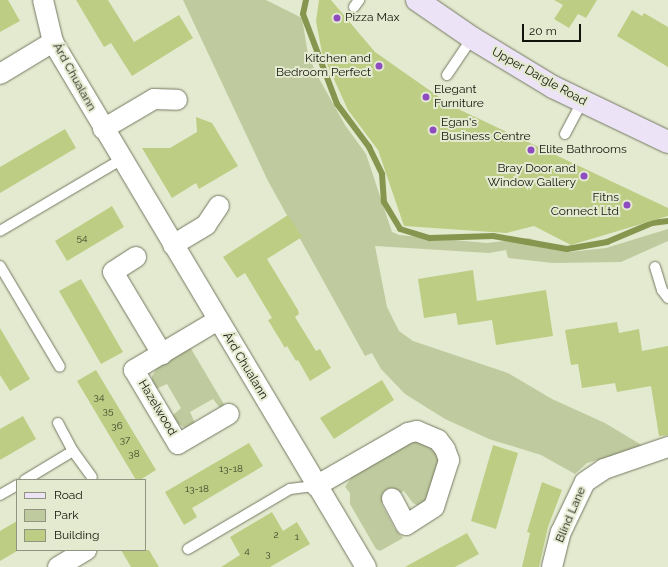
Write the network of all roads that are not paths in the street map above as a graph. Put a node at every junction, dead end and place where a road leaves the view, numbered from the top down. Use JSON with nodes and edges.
{"nodes":[{"id":1,"x":43,"y":0,"type":"edge"},
{"id":2,"x":417,"y":0,"type":"edge"},
{"id":3,"x":472,"y":38,"type":"junction"},
{"id":4,"x":54,"y":42,"type":"junction"},
{"id":5,"x":0,"y":74,"type":"edge"},
{"id":6,"x":447,"y":75,"type":"dead end"},
{"id":7,"x":177,"y":100,"type":"dead end"},
{"id":8,"x":582,"y":102,"type":"junction"},
{"id":9,"x":104,"y":128,"type":"junction"},
{"id":10,"x":565,"y":134,"type":"dead end"},
{"id":11,"x":668,"y":142,"type":"edge"},
{"id":12,"x":122,"y":159,"type":"junction"},
{"id":13,"x":219,"y":206,"type":"dead end"},
{"id":14,"x":0,"y":231,"type":"edge"},
{"id":15,"x":173,"y":245,"type":"junction"},
{"id":16,"x":136,"y":257,"type":"dead end"},
{"id":17,"x":0,"y":266,"type":"edge"},
{"id":18,"x":655,"y":267,"type":"dead end"},
{"id":19,"x":668,"y":298,"type":"edge"},
{"id":20,"x":218,"y":320,"type":"junction"},
{"id":21,"x":162,"y":354,"type":"junction"},
{"id":22,"x":60,"y":367,"type":"dead end"},
{"id":23,"x":228,"y":414,"type":"dead end"},
{"id":24,"x":58,"y":424,"type":"dead end"},
{"id":25,"x":668,"y":447,"type":"edge"},
{"id":26,"x":72,"y":451,"type":"junction"},
{"id":27,"x":92,"y":477,"type":"dead end"},
{"id":28,"x":27,"y":479,"type":"edge"},
{"id":29,"x":16,"y":486,"type":"edge"},
{"id":30,"x":316,"y":486,"type":"junction"},
{"id":31,"x":0,"y":495,"type":"edge"},
{"id":32,"x":392,"y":499,"type":"dead end"},
{"id":33,"x":188,"y":549,"type":"dead end"},
{"id":34,"x":84,"y":551,"type":"edge"},
{"id":35,"x":58,"y":567,"type":"edge"},
{"id":36,"x":366,"y":567,"type":"edge"},
{"id":37,"x":552,"y":567,"type":"edge"}],
"edges":[{"from":1,"to":4,"type":"street","name":"Árd Chualann"},
{"from":2,"to":3,"type":"main road","name":"Upper Dargle Road"},
{"from":3,"to":6,"type":"lane"},
{"from":3,"to":8,"type":"main road","name":"Upper Dargle Road"},
{"from":4,"to":5,"type":"street"},
{"from":4,"to":9,"type":"street","name":"Árd Chualann"},
{"from":7,"to":9,"type":"street"},
{"from":8,"to":10,"type":"lane"},
{"from":8,"to":11,"type":"main road","name":"Upper Dargle Road"},
{"from":9,"to":12,"type":"street","name":"Árd Chualann"},
{"from":12,"to":14,"type":"lane"},
{"from":12,"to":15,"type":"street","name":"Árd Chualann"},
{"from":13,"to":15,"type":"street"},
{"from":15,"to":20,"type":"street","name":"Árd Chualann"},
{"from":16,"to":21,"type":"street"},
{"from":17,"to":22,"type":"lane"},
{"from":18,"to":19,"type":"lane"},
{"from":20,"to":21,"type":"street","name":"Hazelwood"},
{"from":20,"to":30,"type":"street","name":"Árd Chualann"},
{"from":21,"to":23,"type":"street","name":"Hazelwood"},
{"from":24,"to":26,"type":"lane"},
{"from":25,"to":37,"type":"street","name":"Blind Lane"},
{"from":26,"to":27,"type":"lane"},
{"from":26,"to":28,"type":"lane"},
{"from":29,"to":31,"type":"lane"},
{"from":30,"to":32,"type":"street"},
{"from":30,"to":33,"type":"lane"},
{"from":30,"to":36,"type":"street","name":"Árd Chualann"},
{"from":34,"to":35,"type":"street"}]}
